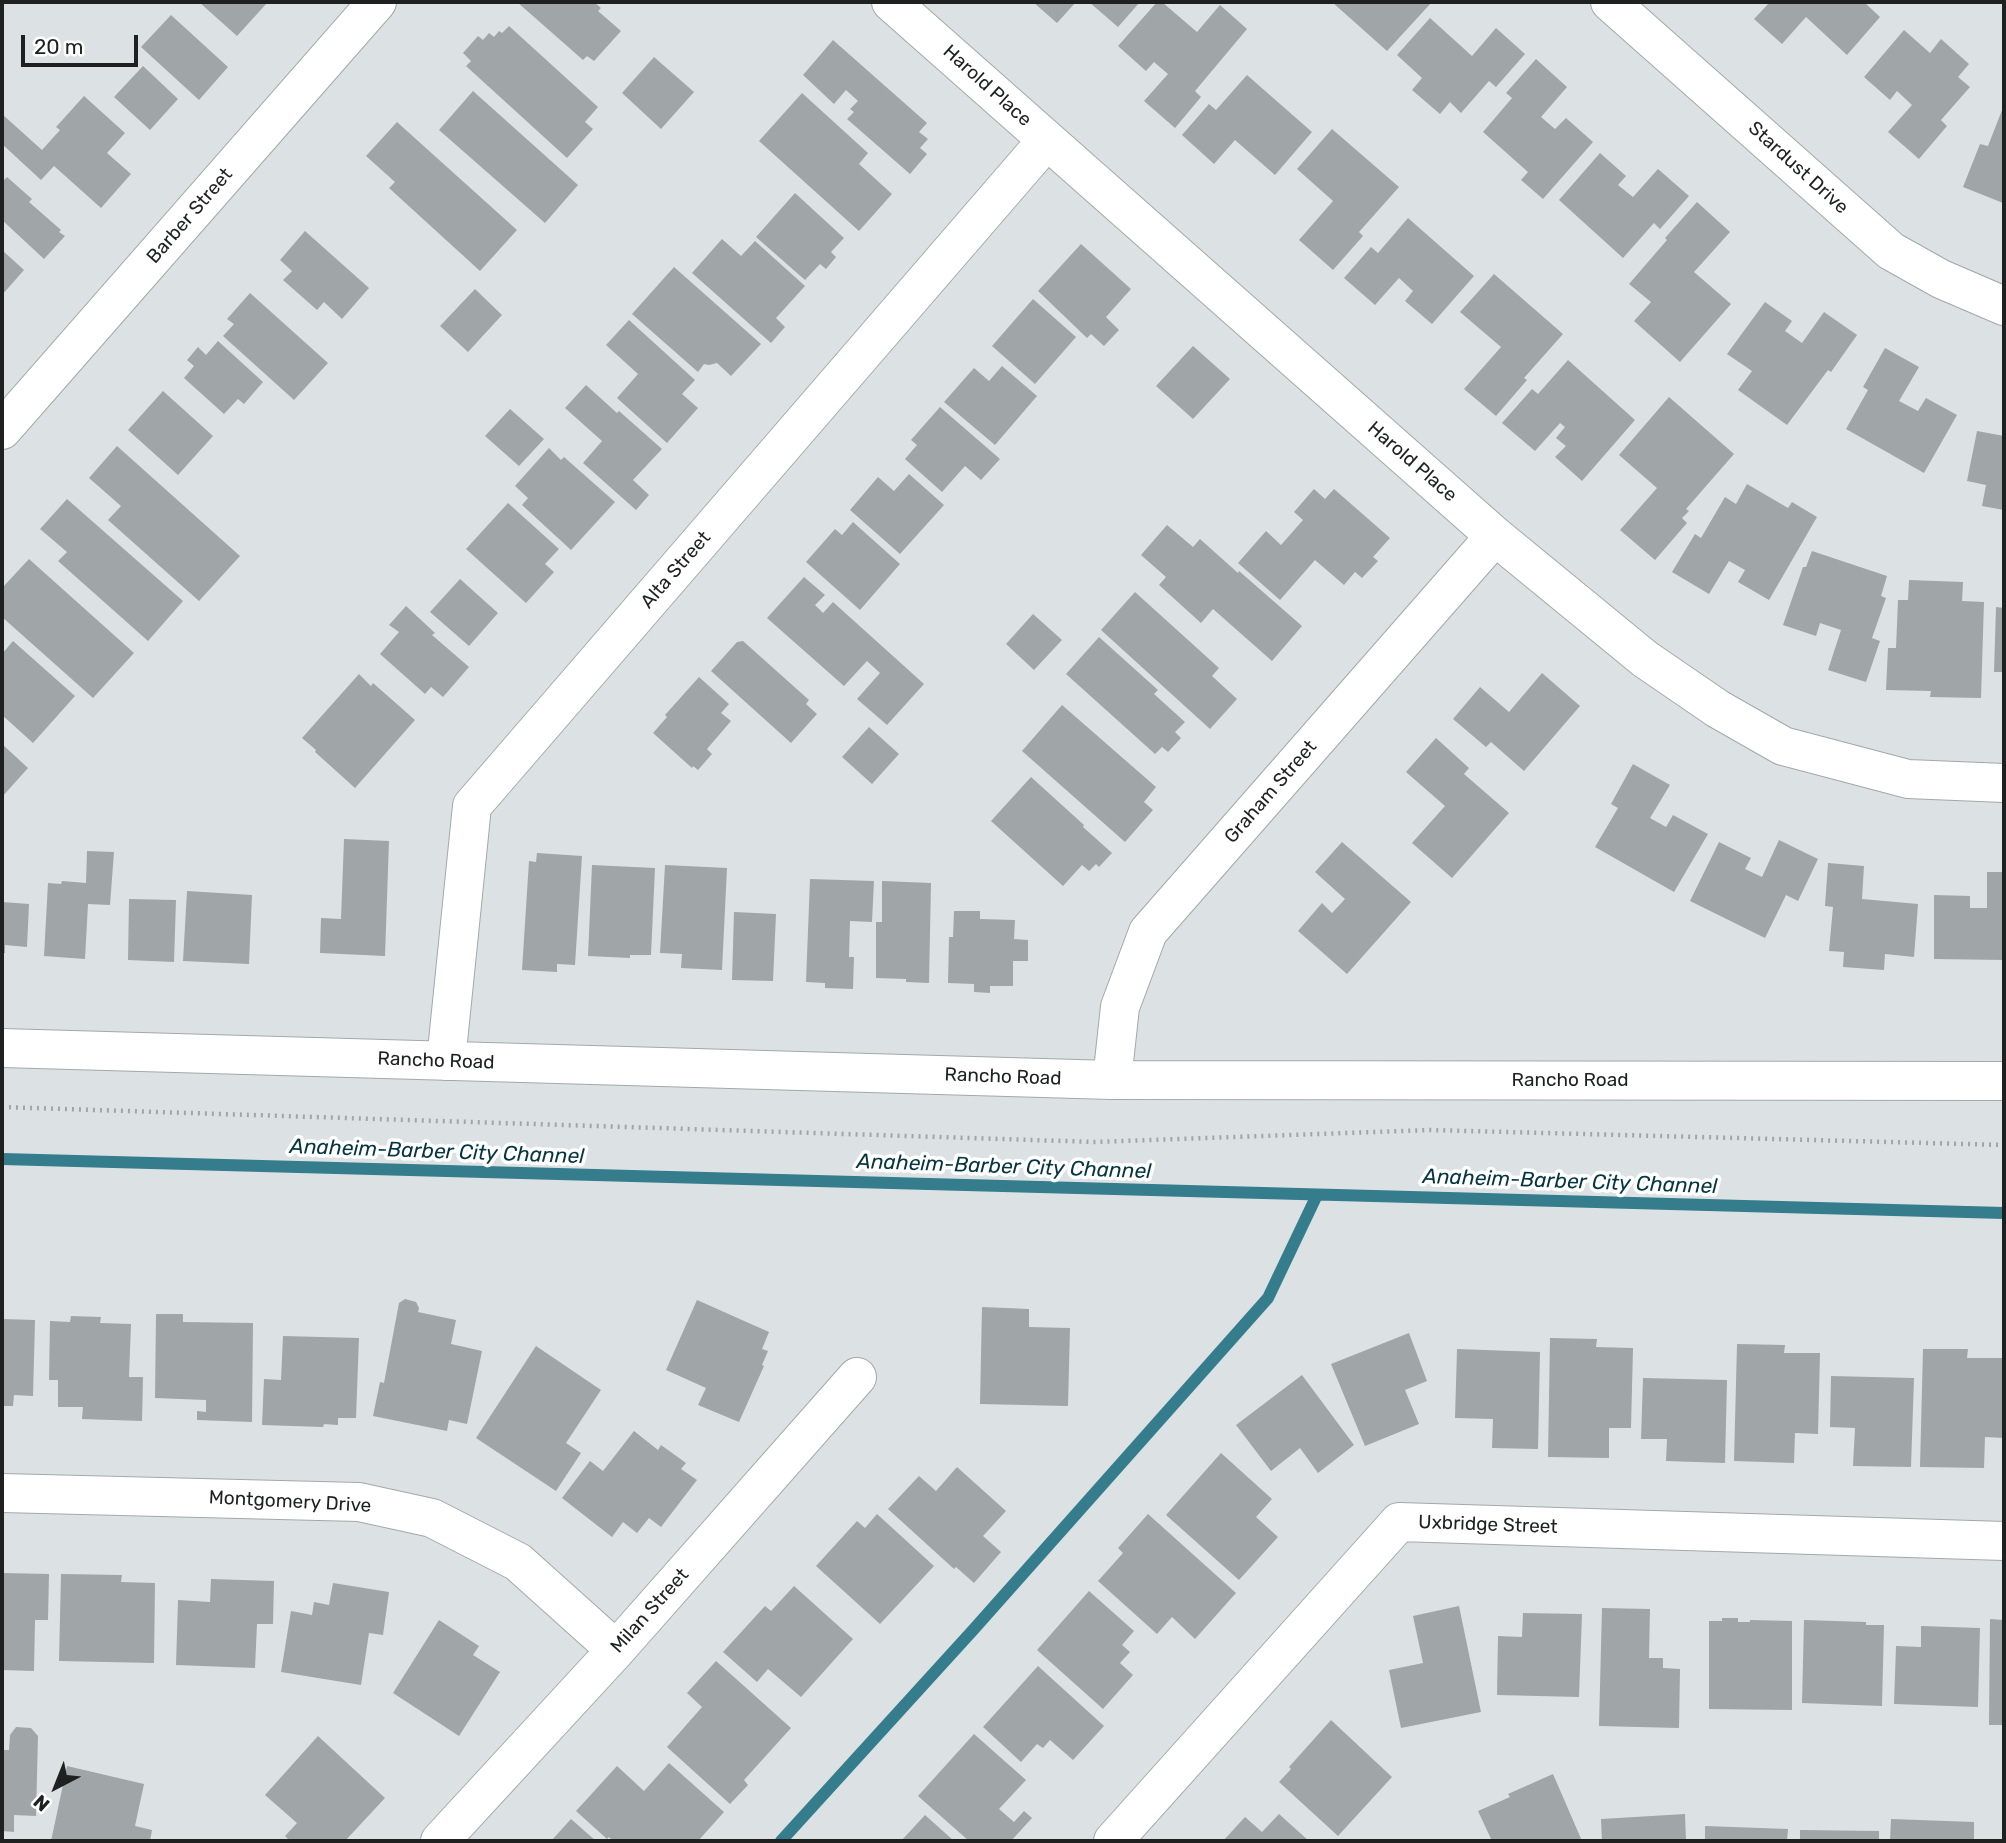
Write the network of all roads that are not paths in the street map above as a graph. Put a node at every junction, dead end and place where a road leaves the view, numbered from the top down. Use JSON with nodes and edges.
{"nodes":[{"id":1,"x":377,"y":2,"type":"edge"},
{"id":2,"x":891,"y":2,"type":"edge"},
{"id":3,"x":1610,"y":2,"type":"edge"},
{"id":4,"x":1047,"y":140,"type":"junction"},
{"id":5,"x":2004,"y":306,"type":"edge"},
{"id":6,"x":2,"y":430,"type":"edge"},
{"id":7,"x":1495,"y":536,"type":"junction"},
{"id":8,"x":2004,"y":783,"type":"edge"},
{"id":9,"x":2,"y":1048,"type":"edge"},
{"id":10,"x":446,"y":1061,"type":"junction"},
{"id":11,"x":1112,"y":1080,"type":"junction"},
{"id":12,"x":2004,"y":1081,"type":"edge"},
{"id":13,"x":857,"y":1377,"type":"dead end"},
{"id":14,"x":2,"y":1493,"type":"edge"},
{"id":15,"x":2004,"y":1541,"type":"edge"},
{"id":16,"x":616,"y":1650,"type":"junction"},
{"id":17,"x":440,"y":1841,"type":"edge"},
{"id":18,"x":1113,"y":1841,"type":"edge"}],
"edges":[{"from":1,"to":6,"type":"street","name":"Barber Street"},
{"from":2,"to":4,"type":"street","name":"Harold Place"},
{"from":3,"to":5,"type":"street","name":"Stardust Drive"},
{"from":4,"to":7,"type":"street","name":"Harold Place"},
{"from":4,"to":10,"type":"street","name":"Alta Street"},
{"from":7,"to":8,"type":"street","name":"Harold Place"},
{"from":7,"to":11,"type":"street","name":"Graham Street"},
{"from":9,"to":10,"type":"street","name":"Rancho Road"},
{"from":10,"to":11,"type":"street","name":"Rancho Road"},
{"from":11,"to":12,"type":"street","name":"Rancho Road"},
{"from":13,"to":16,"type":"street","name":"Milan Street"},
{"from":14,"to":16,"type":"street","name":"Montgomery Drive"},
{"from":15,"to":18,"type":"street","name":"Uxbridge Street"},
{"from":16,"to":17,"type":"street","name":"Milan Street"}]}
